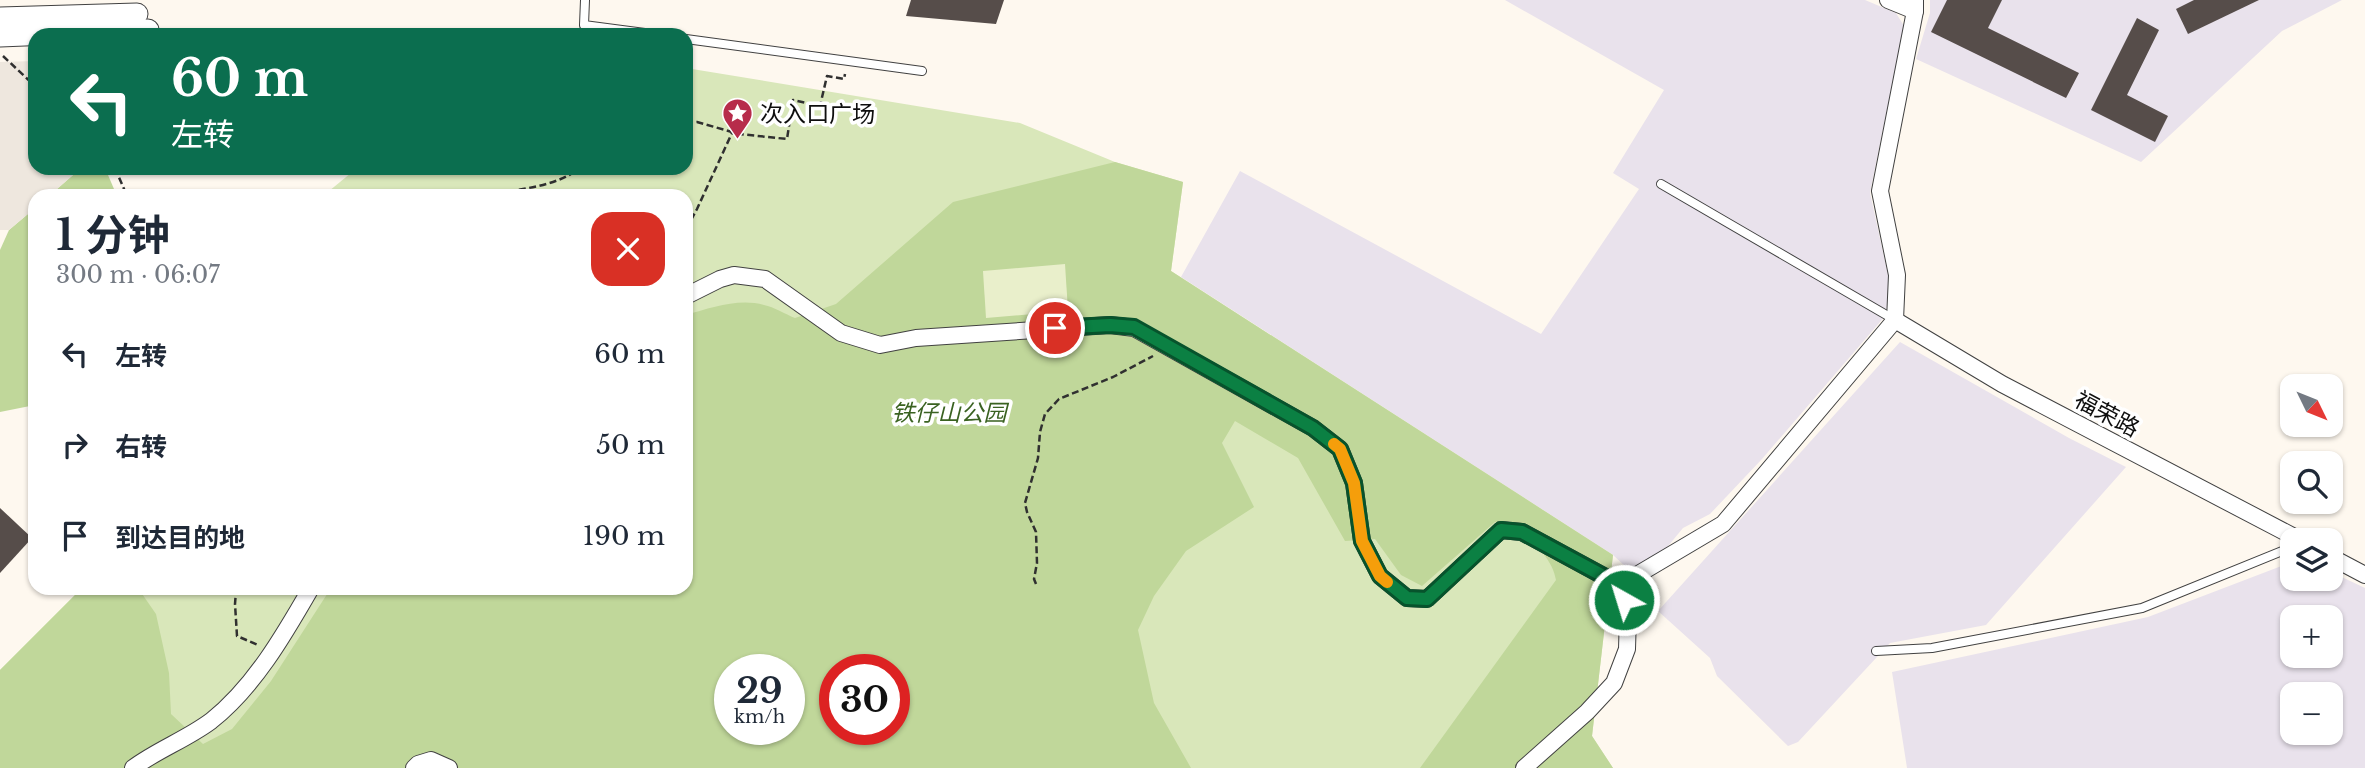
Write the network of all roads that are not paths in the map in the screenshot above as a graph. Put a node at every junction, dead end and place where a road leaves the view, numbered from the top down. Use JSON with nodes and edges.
{"nodes":[{"id":1,"x":585,"y":0,"type":"edge"},
{"id":2,"x":1888,"y":0,"type":"edge"},
{"id":3,"x":1915,"y":5,"type":"edge"},
{"id":4,"x":0,"y":18,"type":"edge"},
{"id":5,"x":82,"y":28,"type":"edge"},
{"id":6,"x":612,"y":28,"type":"edge"},
{"id":7,"x":28,"y":33,"type":"edge"},
{"id":8,"x":0,"y":36,"type":"edge"},
{"id":9,"x":693,"y":39,"type":"edge"},
{"id":10,"x":922,"y":71,"type":"dead end"},
{"id":11,"x":1661,"y":184,"type":"dead end"},
{"id":12,"x":693,"y":292,"type":"edge"},
{"id":13,"x":1895,"y":320,"type":"junction"},
{"id":14,"x":2280,"y":530,"type":"edge"},
{"id":15,"x":2280,"y":552,"type":"edge"},
{"id":16,"x":2343,"y":563,"type":"edge"},
{"id":17,"x":2365,"y":575,"type":"edge"},
{"id":18,"x":1620,"y":585,"type":"junction"},
{"id":19,"x":306,"y":595,"type":"edge"},
{"id":20,"x":1876,"y":651,"type":"dead end"},
{"id":21,"x":133,"y":768,"type":"edge"},
{"id":22,"x":414,"y":768,"type":"edge"},
{"id":23,"x":449,"y":768,"type":"edge"},
{"id":24,"x":1524,"y":768,"type":"edge"}],
"edges":[{"from":1,"to":6,"type":"lane"},
{"from":2,"to":3,"type":"street"},
{"from":3,"to":13,"type":"street"},
{"from":4,"to":5,"type":"street"},
{"from":7,"to":8,"type":"street"},
{"from":9,"to":10,"type":"lane"},
{"from":11,"to":13,"type":"lane"},
{"from":12,"to":18,"type":"street"},
{"from":13,"to":14,"type":"street","name":"福荣路"},
{"from":13,"to":18,"type":"street"},
{"from":15,"to":20,"type":"lane"},
{"from":16,"to":17,"type":"street"},
{"from":18,"to":24,"type":"street"},
{"from":19,"to":21,"type":"street"},
{"from":22,"to":23,"type":"street"}]}
